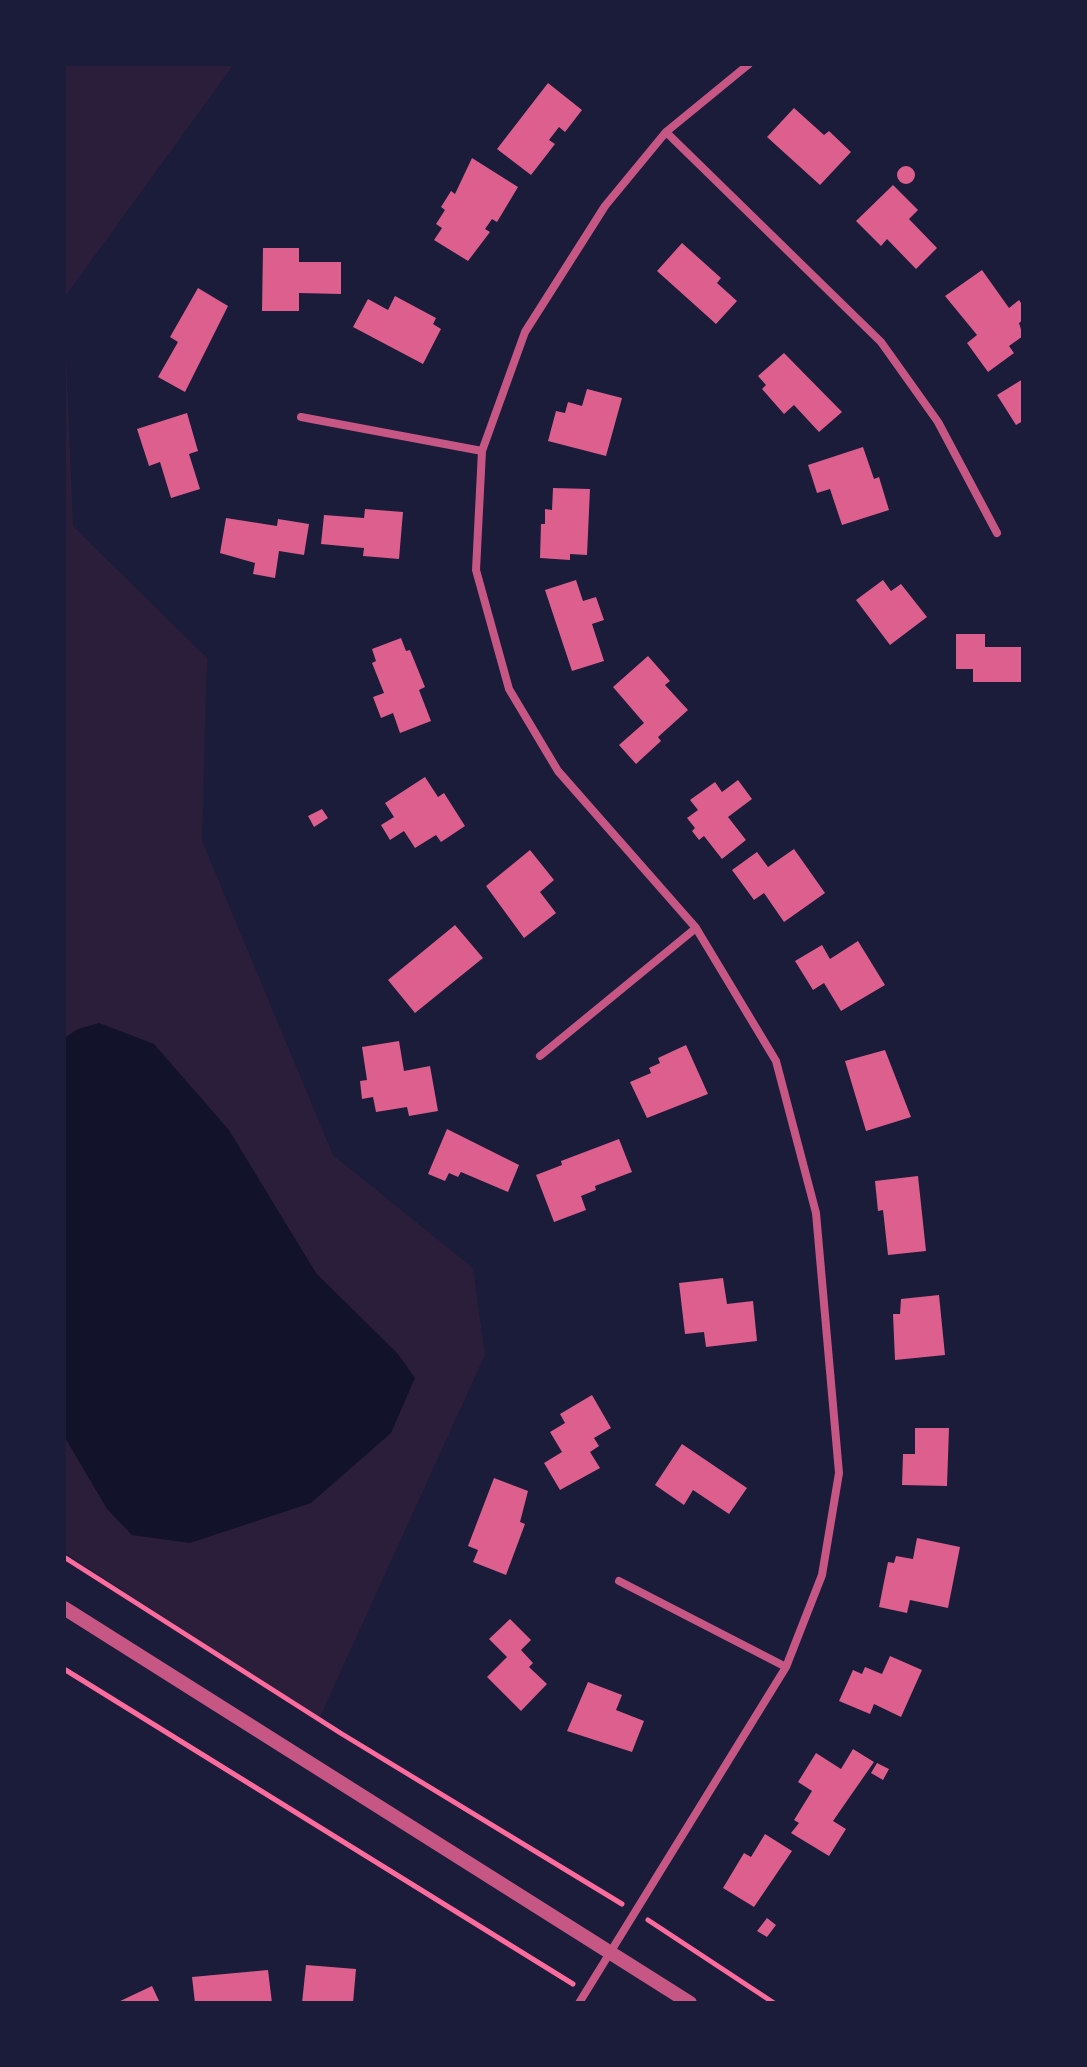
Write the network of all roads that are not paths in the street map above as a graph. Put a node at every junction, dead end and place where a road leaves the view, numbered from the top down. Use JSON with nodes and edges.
{"nodes":[{"id":1,"x":749,"y":64,"type":"edge"},
{"id":2,"x":666,"y":132,"type":"junction"},
{"id":3,"x":301,"y":417,"type":"dead end"},
{"id":4,"x":482,"y":451,"type":"junction"},
{"id":5,"x":997,"y":533,"type":"dead end"},
{"id":6,"x":696,"y":928,"type":"junction"},
{"id":7,"x":540,"y":1056,"type":"dead end"},
{"id":8,"x":619,"y":1581,"type":"dead end"},
{"id":9,"x":64,"y":1608,"type":"edge"},
{"id":10,"x":786,"y":1667,"type":"junction"},
{"id":11,"x":610,"y":1954,"type":"junction"},
{"id":12,"x":579,"y":2003,"type":"edge"},
{"id":13,"x":690,"y":2003,"type":"edge"}],
"edges":[{"from":1,"to":2,"type":"street"},
{"from":2,"to":4,"type":"street"},
{"from":2,"to":5,"type":"street"},
{"from":3,"to":4,"type":"street"},
{"from":4,"to":6,"type":"street"},
{"from":6,"to":7,"type":"street"},
{"from":6,"to":10,"type":"street"},
{"from":8,"to":10,"type":"street"},
{"from":9,"to":11,"type":"street"},
{"from":10,"to":11,"type":"street"},
{"from":11,"to":12,"type":"street"},
{"from":11,"to":13,"type":"street"}]}
